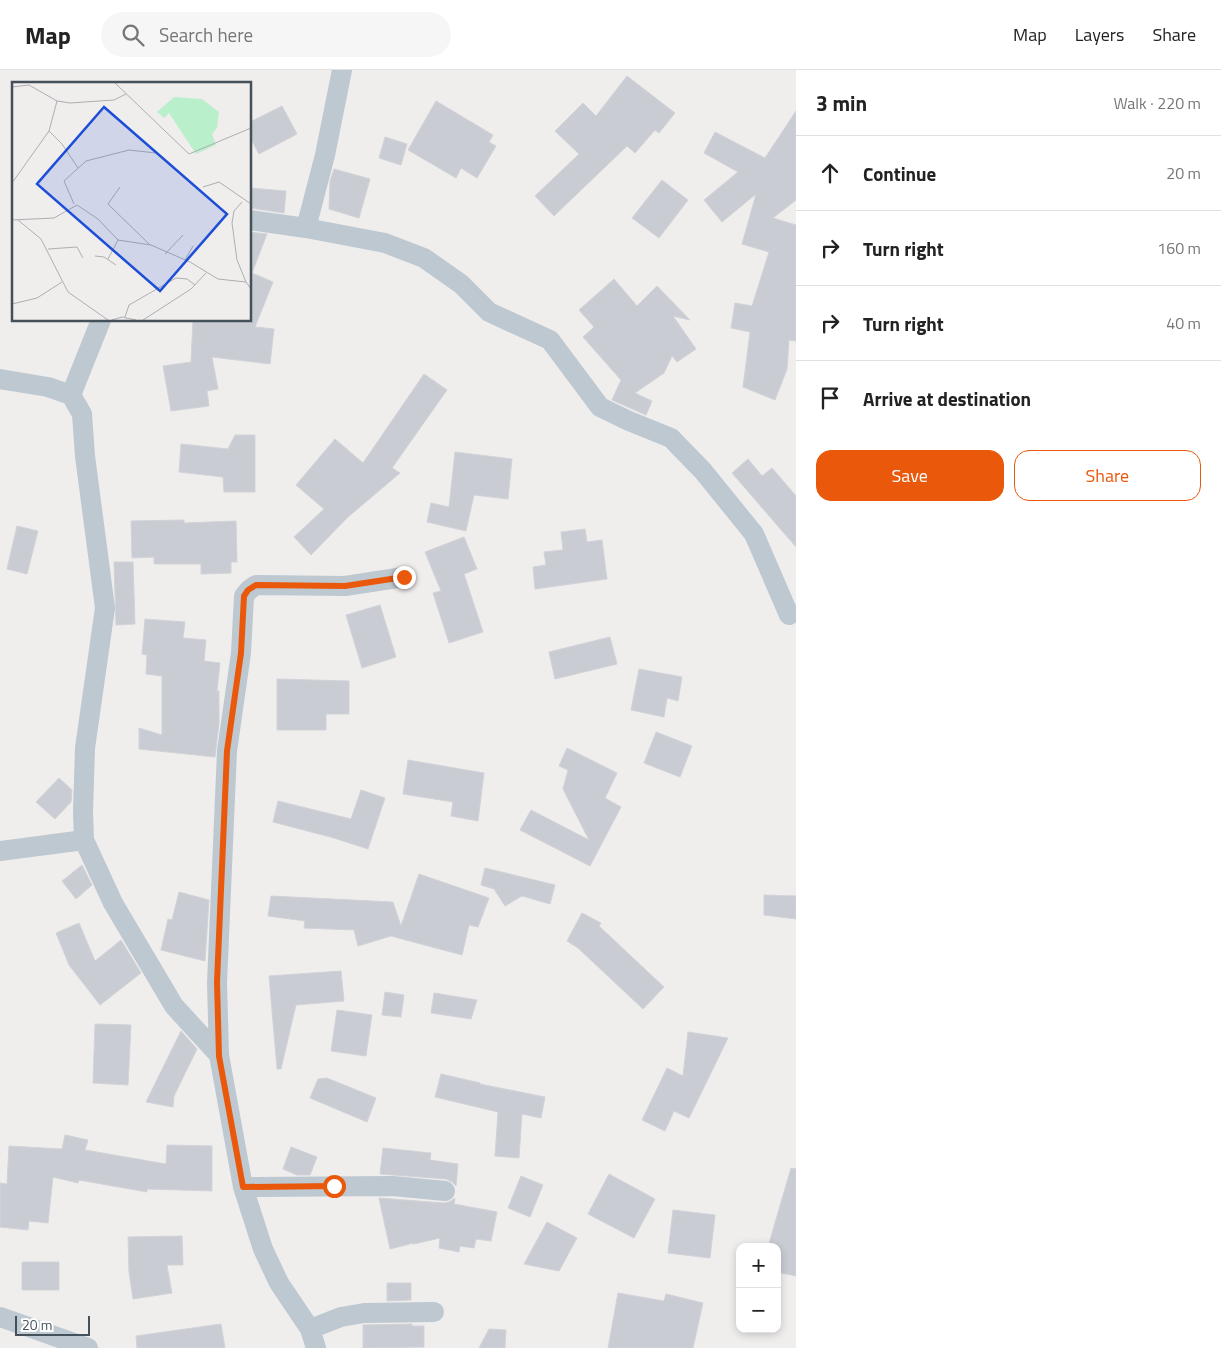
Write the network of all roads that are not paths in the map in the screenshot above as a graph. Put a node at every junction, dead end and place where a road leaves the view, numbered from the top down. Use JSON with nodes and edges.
{"nodes":[{"id":1,"x":342,"y":70,"type":"edge"},
{"id":2,"x":251,"y":220,"type":"edge"},
{"id":3,"x":306,"y":228,"type":"junction"},
{"id":4,"x":101,"y":321,"type":"edge"},
{"id":5,"x":0,"y":379,"type":"edge"},
{"id":6,"x":71,"y":395,"type":"junction"},
{"id":7,"x":404,"y":577,"type":"dead end"},
{"id":8,"x":789,"y":615,"type":"dead end"},
{"id":9,"x":84,"y":840,"type":"junction"},
{"id":10,"x":0,"y":852,"type":"edge"},
{"id":11,"x":219,"y":1056,"type":"junction"},
{"id":12,"x":243,"y":1187,"type":"junction"},
{"id":13,"x":445,"y":1192,"type":"dead end"},
{"id":14,"x":434,"y":1312,"type":"dead end"},
{"id":15,"x":0,"y":1317,"type":"edge"},
{"id":16,"x":310,"y":1329,"type":"junction"},
{"id":17,"x":88,"y":1348,"type":"edge"},
{"id":18,"x":316,"y":1348,"type":"edge"}],
"edges":[{"from":1,"to":3,"type":"street"},
{"from":2,"to":3,"type":"street"},
{"from":3,"to":8,"type":"street"},
{"from":4,"to":6,"type":"street"},
{"from":5,"to":6,"type":"street"},
{"from":6,"to":9,"type":"street"},
{"from":7,"to":11,"type":"street"},
{"from":9,"to":10,"type":"street"},
{"from":9,"to":11,"type":"street"},
{"from":11,"to":12,"type":"street"},
{"from":12,"to":13,"type":"street"},
{"from":12,"to":16,"type":"street"},
{"from":14,"to":16,"type":"street"},
{"from":15,"to":17,"type":"street"},
{"from":16,"to":18,"type":"street"}]}
